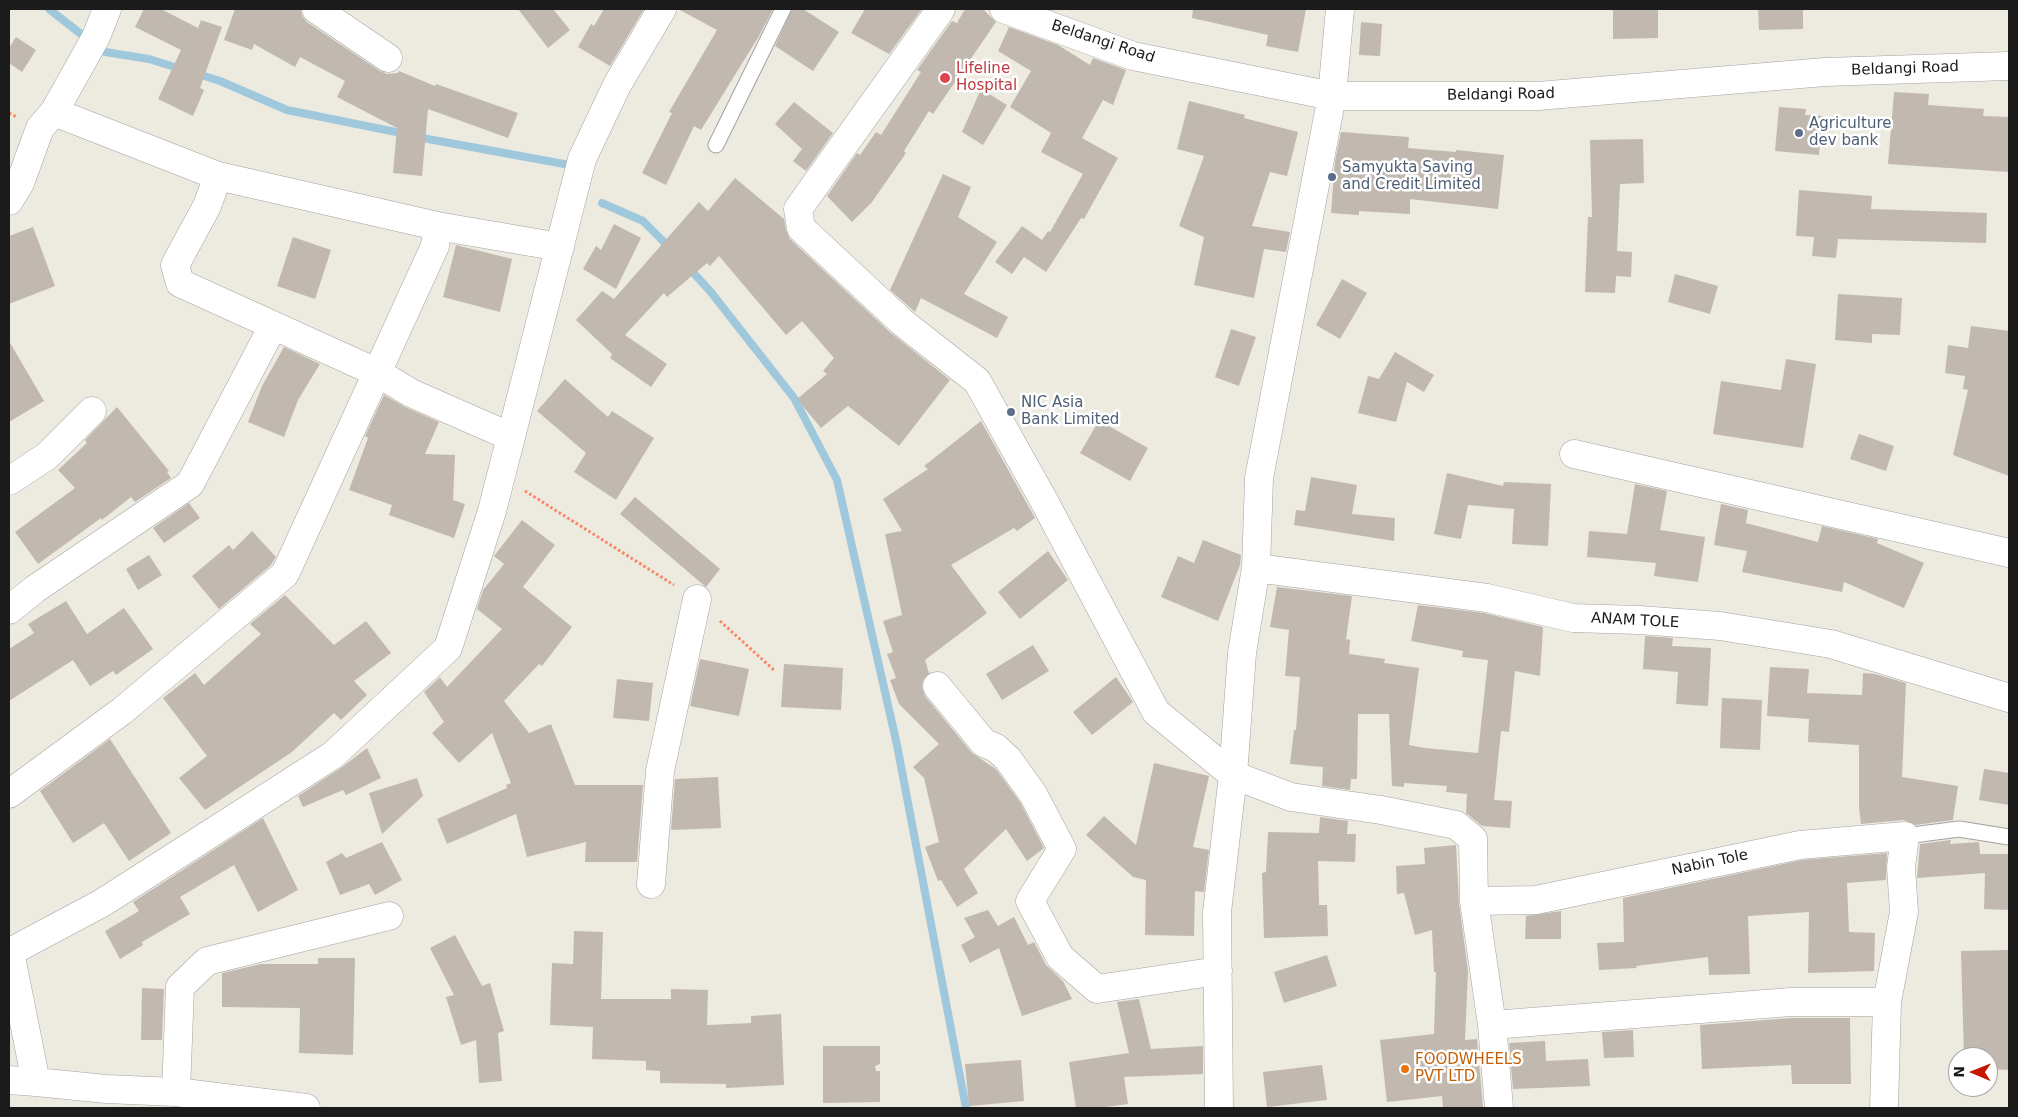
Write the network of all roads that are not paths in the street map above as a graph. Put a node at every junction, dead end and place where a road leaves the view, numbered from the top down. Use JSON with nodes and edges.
{"nodes":[{"id":1,"x":107,"y":9,"type":"edge"},
{"id":2,"x":316,"y":9,"type":"edge"},
{"id":3,"x":662,"y":9,"type":"edge"},
{"id":4,"x":783,"y":9,"type":"edge"},
{"id":5,"x":941,"y":9,"type":"edge"},
{"id":6,"x":1004,"y":9,"type":"edge"},
{"id":7,"x":1340,"y":9,"type":"edge"},
{"id":8,"x":388,"y":58,"type":"dead end"},
{"id":9,"x":2009,"y":66,"type":"edge"},
{"id":10,"x":1332,"y":96,"type":"junction"},
{"id":11,"x":54,"y":112,"type":"junction"},
{"id":12,"x":716,"y":145,"type":"dead end"},
{"id":13,"x":218,"y":176,"type":"junction"},
{"id":14,"x":9,"y":201,"type":"edge"},
{"id":15,"x":437,"y":226,"type":"junction"},
{"id":16,"x":560,"y":246,"type":"junction"},
{"id":17,"x":273,"y":326,"type":"junction"},
{"id":18,"x":378,"y":373,"type":"junction"},
{"id":19,"x":92,"y":411,"type":"dead end"},
{"id":20,"x":509,"y":436,"type":"junction"},
{"id":21,"x":1574,"y":454,"type":"dead end"},
{"id":22,"x":9,"y":481,"type":"edge"},
{"id":23,"x":2009,"y":553,"type":"edge"},
{"id":24,"x":1256,"y":568,"type":"junction"},
{"id":25,"x":697,"y":599,"type":"road end"},
{"id":26,"x":9,"y":610,"type":"edge"},
{"id":27,"x":937,"y":686,"type":"dead end"},
{"id":28,"x":2009,"y":698,"type":"edge"},
{"id":29,"x":1233,"y":775,"type":"junction"},
{"id":30,"x":9,"y":794,"type":"edge"},
{"id":31,"x":1905,"y":836,"type":"junction"},
{"id":32,"x":2009,"y":837,"type":"edge"},
{"id":33,"x":651,"y":884,"type":"dead end"},
{"id":34,"x":1474,"y":901,"type":"junction"},
{"id":35,"x":389,"y":916,"type":"dead end"},
{"id":36,"x":10,"y":950,"type":"edge"},
{"id":37,"x":1218,"y":971,"type":"junction"},
{"id":38,"x":1887,"y":1002,"type":"junction"},
{"id":39,"x":1492,"y":1026,"type":"junction"},
{"id":40,"x":9,"y":1080,"type":"edge"},
{"id":41,"x":36,"y":1082,"type":"junction"},
{"id":42,"x":176,"y":1092,"type":"junction"},
{"id":43,"x":108,"y":1099,"type":"edge"},
{"id":44,"x":306,"y":1108,"type":"edge"},
{"id":45,"x":1219,"y":1108,"type":"edge"},
{"id":46,"x":1499,"y":1108,"type":"edge"},
{"id":47,"x":1884,"y":1108,"type":"edge"}],
"edges":[{"from":1,"to":11,"type":"street"},
{"from":2,"to":8,"type":"street"},
{"from":3,"to":16,"type":"street"},
{"from":4,"to":12,"type":"lane"},
{"from":5,"to":29,"type":"street"},
{"from":6,"to":10,"type":"street","name":"Beldangi Road"},
{"from":7,"to":10,"type":"street"},
{"from":9,"to":10,"type":"street","name":"Beldangi Road"},
{"from":10,"to":24,"type":"street"},
{"from":11,"to":13,"type":"street"},
{"from":11,"to":14,"type":"street"},
{"from":13,"to":15,"type":"street"},
{"from":13,"to":17,"type":"street"},
{"from":15,"to":16,"type":"street"},
{"from":15,"to":18,"type":"street"},
{"from":16,"to":20,"type":"street"},
{"from":17,"to":18,"type":"street"},
{"from":17,"to":26,"type":"street"},
{"from":18,"to":20,"type":"street"},
{"from":18,"to":30,"type":"street"},
{"from":19,"to":22,"type":"street"},
{"from":20,"to":36,"type":"street"},
{"from":21,"to":23,"type":"street"},
{"from":24,"to":28,"type":"street","name":"ANAM TOLE"},
{"from":24,"to":29,"type":"street"},
{"from":25,"to":33,"type":"street"},
{"from":27,"to":37,"type":"street"},
{"from":29,"to":34,"type":"street"},
{"from":29,"to":37,"type":"street"},
{"from":31,"to":32,"type":"lane"},
{"from":31,"to":34,"type":"street","name":"Nabin Tole"},
{"from":31,"to":38,"type":"street"},
{"from":34,"to":39,"type":"street"},
{"from":35,"to":42,"type":"street"},
{"from":36,"to":41,"type":"street"},
{"from":37,"to":45,"type":"street"},
{"from":38,"to":39,"type":"street"},
{"from":38,"to":47,"type":"street"},
{"from":39,"to":46,"type":"street"},
{"from":40,"to":41,"type":"street"},
{"from":41,"to":43,"type":"street"},
{"from":42,"to":43,"type":"street"},
{"from":42,"to":44,"type":"street"}]}
